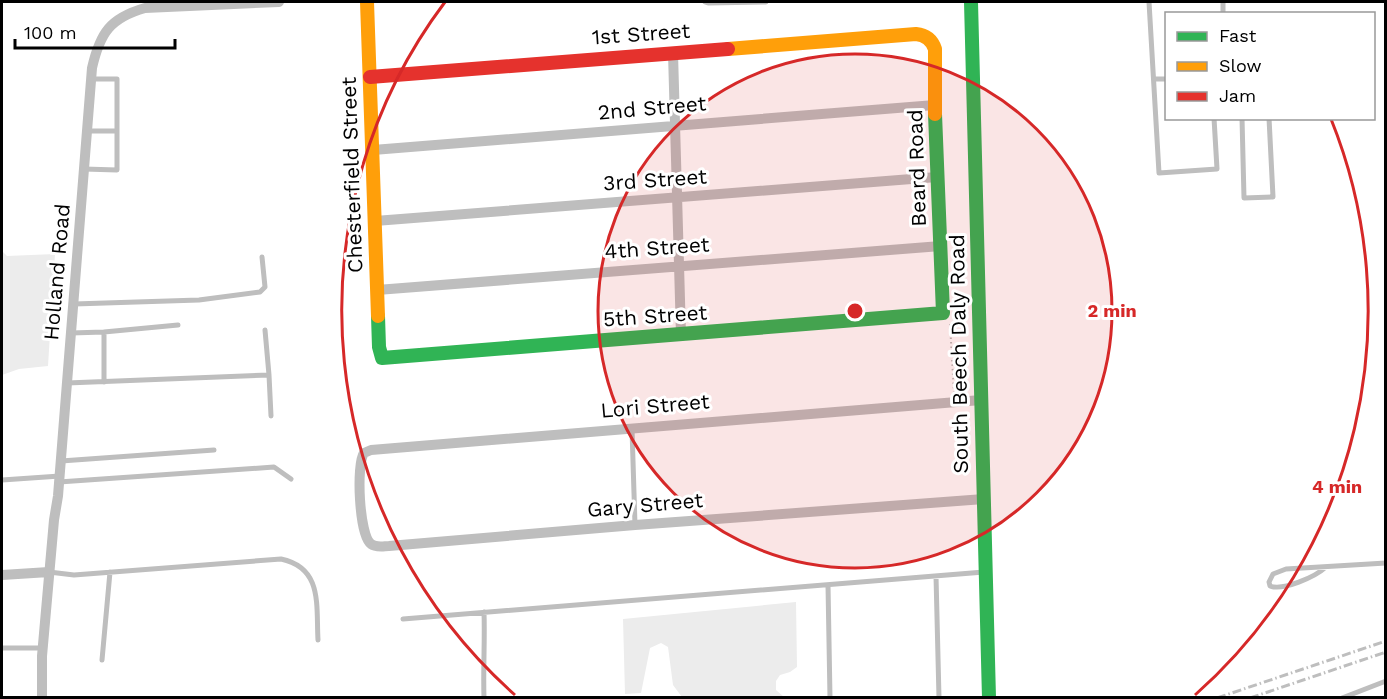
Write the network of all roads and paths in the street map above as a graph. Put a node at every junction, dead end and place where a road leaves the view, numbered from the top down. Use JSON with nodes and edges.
{"nodes":[{"id":1,"x":279,"y":2,"type":"edge"},
{"id":2,"x":367,"y":2,"type":"edge"},
{"id":3,"x":705,"y":2,"type":"edge"},
{"id":4,"x":766,"y":2,"type":"edge"},
{"id":5,"x":1149,"y":2,"type":"edge"},
{"id":6,"x":971,"y":5,"type":"edge"},
{"id":7,"x":916,"y":34,"type":"joint"},
{"id":8,"x":673,"y":53,"type":"junction"},
{"id":9,"x":370,"y":77,"type":"junction"},
{"id":10,"x":92,"y":79,"type":"junction"},
{"id":11,"x":1154,"y":79,"type":"junction"},
{"id":12,"x":1165,"y":79,"type":"edge"},
{"id":13,"x":935,"y":105,"type":"junction"},
{"id":14,"x":1214,"y":120,"type":"edge"},
{"id":15,"x":1242,"y":120,"type":"edge"},
{"id":16,"x":1269,"y":120,"type":"edge"},
{"id":17,"x":675,"y":126,"type":"junction"},
{"id":18,"x":87,"y":131,"type":"junction"},
{"id":19,"x":117,"y":131,"type":"junction"},
{"id":20,"x":373,"y":150,"type":"junction"},
{"id":21,"x":84,"y":169,"type":"junction"},
{"id":22,"x":937,"y":177,"type":"junction"},
{"id":23,"x":677,"y":198,"type":"junction"},
{"id":24,"x":375,"y":221,"type":"junction"},
{"id":25,"x":941,"y":246,"type":"junction"},
{"id":26,"x":262,"y":257,"type":"dead end"},
{"id":27,"x":680,"y":266,"type":"junction"},
{"id":28,"x":377,"y":290,"type":"junction"},
{"id":29,"x":74,"y":304,"type":"junction"},
{"id":30,"x":946,"y":317,"type":"junction"},
{"id":31,"x":178,"y":325,"type":"dead end"},
{"id":32,"x":265,"y":330,"type":"dead end"},
{"id":33,"x":104,"y":332,"type":"junction"},
{"id":34,"x":71,"y":333,"type":"junction"},
{"id":35,"x":681,"y":335,"type":"junction"},
{"id":36,"x":379,"y":347,"type":"joint"},
{"id":37,"x":269,"y":375,"type":"junction"},
{"id":38,"x":104,"y":382,"type":"junction"},
{"id":39,"x":67,"y":383,"type":"junction"},
{"id":40,"x":954,"y":393,"type":"dead end"},
{"id":41,"x":981,"y":400,"type":"junction"},
{"id":42,"x":272,"y":416,"type":"dead end"},
{"id":43,"x":632,"y":427,"type":"junction"},
{"id":44,"x":214,"y":450,"type":"dead end"},
{"id":45,"x":61,"y":461,"type":"junction"},
{"id":46,"x":291,"y":478,"type":"dead end"},
{"id":47,"x":60,"y":479,"type":"junction"},
{"id":48,"x":2,"y":480,"type":"edge"},
{"id":49,"x":361,"y":484,"type":"joint"},
{"id":50,"x":984,"y":499,"type":"junction"},
{"id":51,"x":635,"y":525,"type":"junction"},
{"id":52,"x":1386,"y":563,"type":"edge"},
{"id":53,"x":1326,"y":567,"type":"junction"},
{"id":54,"x":49,"y":572,"type":"junction"},
{"id":55,"x":110,"y":572,"type":"junction"},
{"id":56,"x":986,"y":572,"type":"junction"},
{"id":57,"x":2,"y":575,"type":"edge"},
{"id":58,"x":936,"y":576,"type":"junction"},
{"id":59,"x":828,"y":585,"type":"junction"},
{"id":60,"x":484,"y":612,"type":"junction"},
{"id":61,"x":403,"y":619,"type":"dead end"},
{"id":62,"x":318,"y":640,"type":"dead end"},
{"id":63,"x":2,"y":648,"type":"edge"},
{"id":64,"x":43,"y":648,"type":"junction"},
{"id":65,"x":102,"y":660,"type":"dead end"},
{"id":66,"x":1386,"y":681,"type":"edge"},
{"id":67,"x":42,"y":698,"type":"edge"},
{"id":68,"x":484,"y":698,"type":"edge"},
{"id":69,"x":830,"y":698,"type":"edge"},
{"id":70,"x":939,"y":698,"type":"edge"},
{"id":71,"x":989,"y":698,"type":"edge"},
{"id":72,"x":1342,"y":698,"type":"edge"}],
"edges":[{"from":1,"to":10,"type":"street","name":"Holland Road"},
{"from":2,"to":9,"type":"street","name":"Chesterfield Street"},
{"from":3,"to":4,"type":"lane"},
{"from":5,"to":11,"type":"lane"},
{"from":6,"to":41,"type":"street","name":"South Beech Daly Road"},
{"from":7,"to":8,"type":"street","name":"1st Street"},
{"from":7,"to":13,"type":"street","name":"Beard Road"},
{"from":8,"to":9,"type":"street","name":"1st Street"},
{"from":8,"to":17,"type":"street"},
{"from":9,"to":20,"type":"street","name":"Chesterfield Street"},
{"from":10,"to":18,"type":"street","name":"Holland Road"},
{"from":10,"to":19,"type":"lane"},
{"from":11,"to":12,"type":"lane"},
{"from":11,"to":14,"type":"lane"},
{"from":13,"to":17,"type":"street","name":"2nd Street"},
{"from":13,"to":22,"type":"street","name":"Beard Road"},
{"from":15,"to":16,"type":"lane"},
{"from":17,"to":20,"type":"street","name":"2nd Street"},
{"from":17,"to":23,"type":"street"},
{"from":18,"to":19,"type":"lane"},
{"from":18,"to":21,"type":"street","name":"Holland Road"},
{"from":19,"to":21,"type":"lane"},
{"from":20,"to":24,"type":"street","name":"Chesterfield Street"},
{"from":21,"to":29,"type":"street","name":"Holland Road"},
{"from":22,"to":23,"type":"street","name":"3rd Street"},
{"from":22,"to":25,"type":"street","name":"Beard Road"},
{"from":23,"to":24,"type":"street","name":"3rd Street"},
{"from":23,"to":27,"type":"street"},
{"from":24,"to":28,"type":"street","name":"Chesterfield Street"},
{"from":25,"to":27,"type":"street","name":"4th Street"},
{"from":25,"to":30,"type":"street","name":"Beard Road"},
{"from":26,"to":29,"type":"lane"},
{"from":27,"to":28,"type":"street","name":"4th Street"},
{"from":27,"to":35,"type":"street"},
{"from":28,"to":36,"type":"street","name":"Chesterfield Street"},
{"from":29,"to":34,"type":"street","name":"Holland Road"},
{"from":30,"to":35,"type":"street","name":"5th Street"},
{"from":30,"to":40,"type":"path"},
{"from":31,"to":33,"type":"lane"},
{"from":32,"to":37,"type":"lane"},
{"from":33,"to":34,"type":"lane"},
{"from":33,"to":38,"type":"lane"},
{"from":34,"to":39,"type":"street","name":"Holland Road"},
{"from":35,"to":36,"type":"street","name":"5th Street"},
{"from":37,"to":38,"type":"lane"},
{"from":37,"to":42,"type":"lane"},
{"from":38,"to":39,"type":"lane"},
{"from":39,"to":45,"type":"street","name":"Holland Road"},
{"from":41,"to":43,"type":"street","name":"Lori Street"},
{"from":41,"to":50,"type":"street","name":"South Beech Daly Road"},
{"from":43,"to":49,"type":"street","name":"Lori Street"},
{"from":43,"to":51,"type":"lane"},
{"from":44,"to":45,"type":"lane"},
{"from":45,"to":47,"type":"street","name":"Holland Road"},
{"from":46,"to":47,"type":"lane"},
{"from":47,"to":48,"type":"lane"},
{"from":47,"to":54,"type":"street","name":"Holland Road"},
{"from":49,"to":51,"type":"street","name":"Gary Street"},
{"from":50,"to":51,"type":"street","name":"Gary Street"},
{"from":50,"to":56,"type":"street","name":"South Beech Daly Road"},
{"from":52,"to":53,"type":"lane"},
{"from":53,"to":53,"type":"lane"},
{"from":54,"to":55,"type":"lane"},
{"from":54,"to":57,"type":"street"},
{"from":54,"to":64,"type":"street","name":"Holland Road"},
{"from":55,"to":62,"type":"lane"},
{"from":55,"to":65,"type":"lane"},
{"from":56,"to":58,"type":"lane"},
{"from":56,"to":71,"type":"street","name":"South Beech Daly Road"},
{"from":58,"to":59,"type":"lane"},
{"from":58,"to":70,"type":"lane"},
{"from":59,"to":60,"type":"lane"},
{"from":59,"to":69,"type":"lane"},
{"from":60,"to":61,"type":"lane"},
{"from":60,"to":68,"type":"lane"},
{"from":63,"to":64,"type":"lane"},
{"from":64,"to":67,"type":"street","name":"Holland Road"},
{"from":66,"to":72,"type":"lane"}]}
